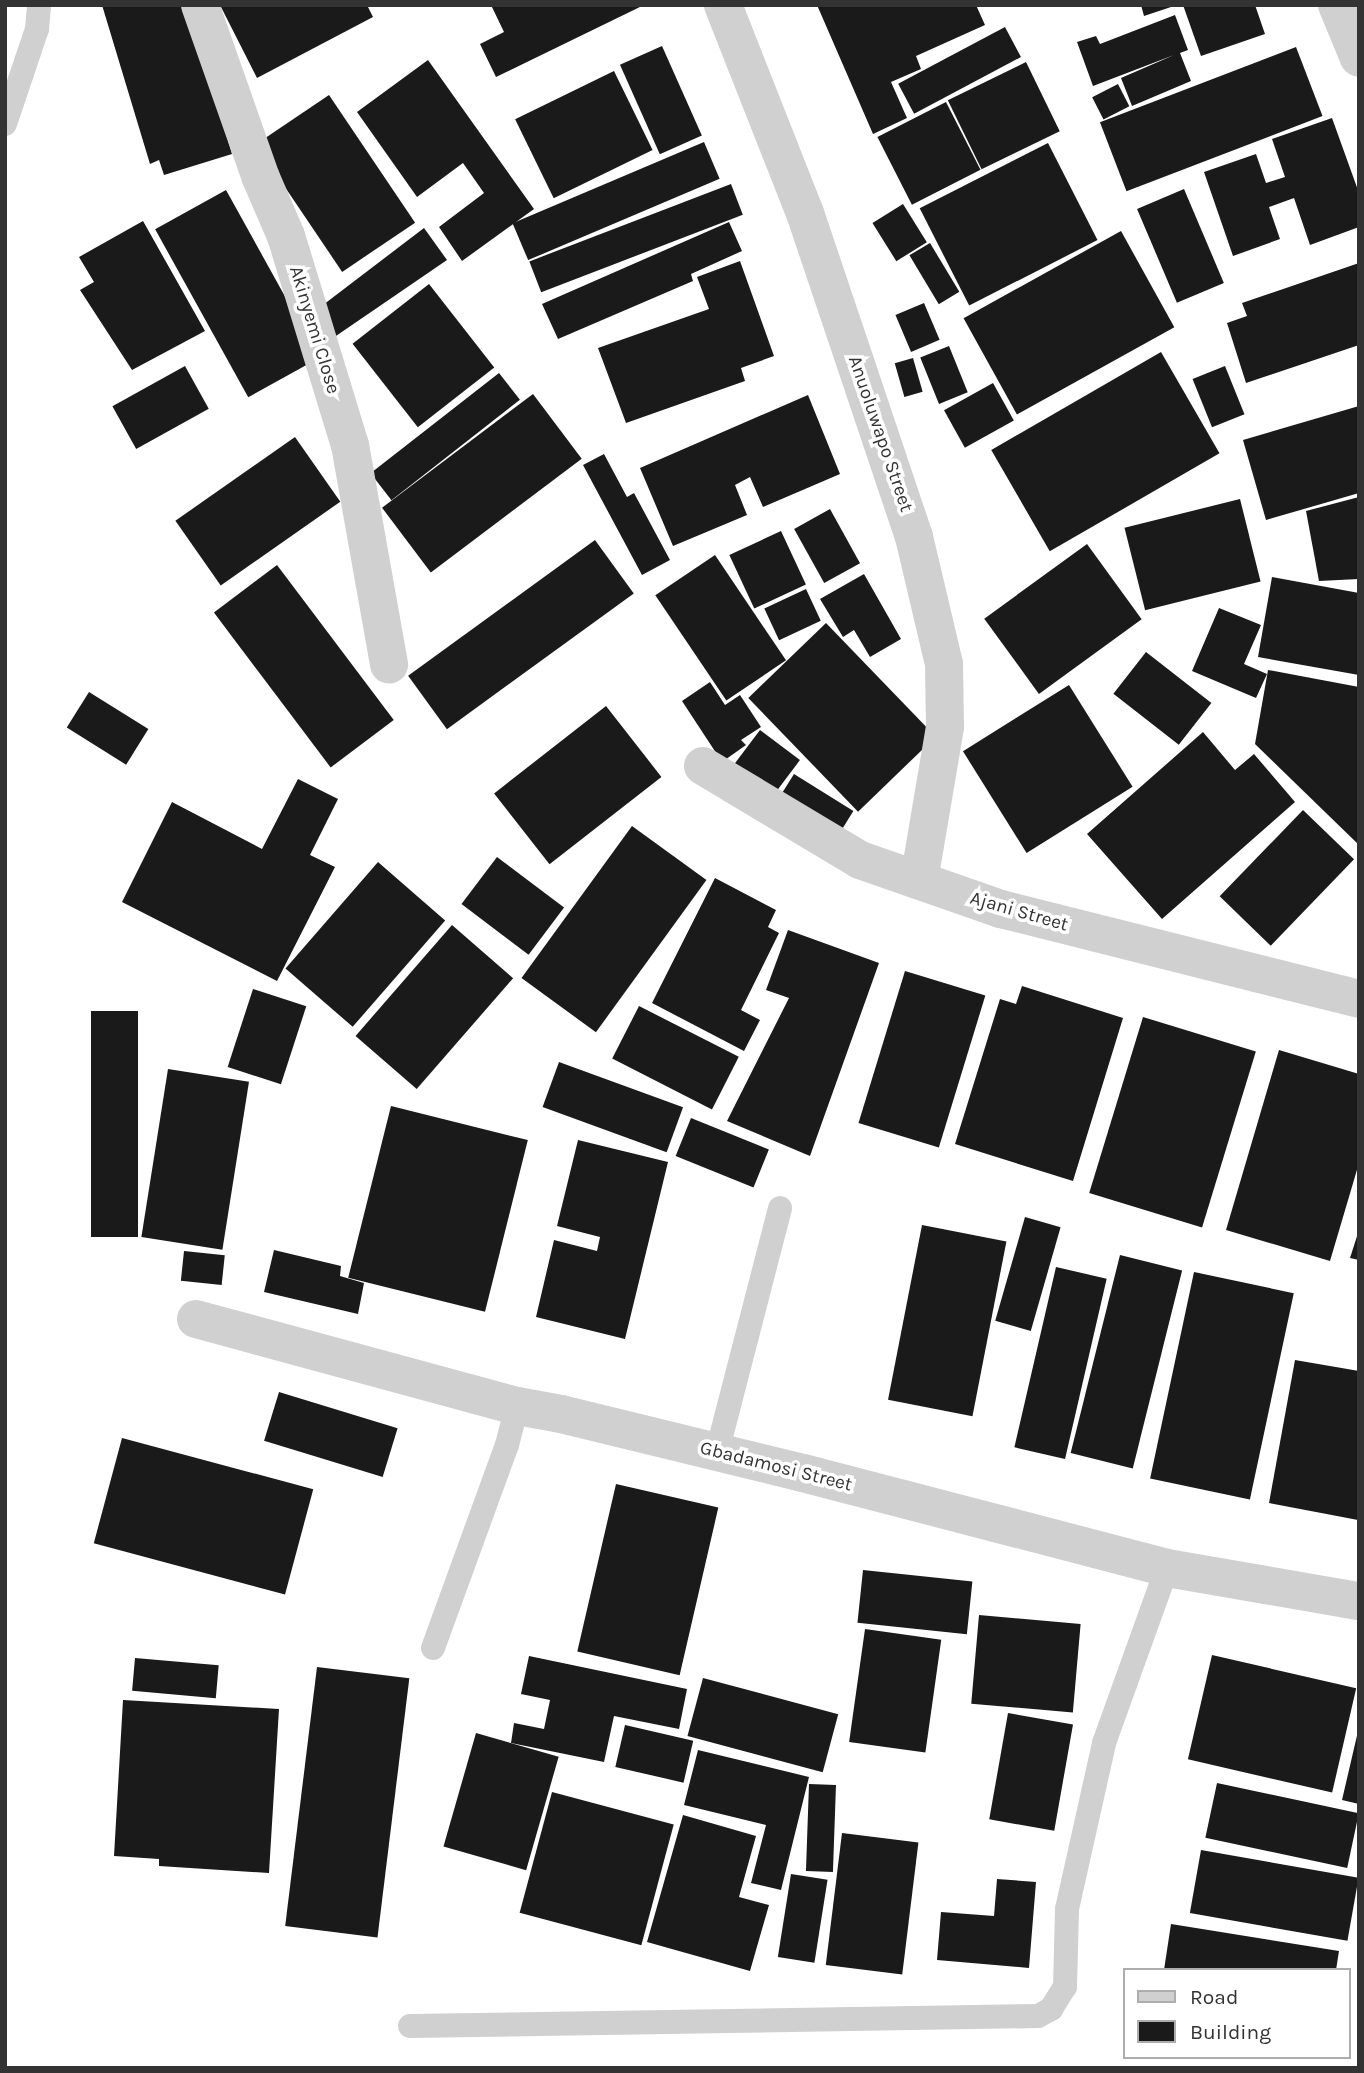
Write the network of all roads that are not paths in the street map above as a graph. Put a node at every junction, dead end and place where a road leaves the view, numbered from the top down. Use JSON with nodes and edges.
{"nodes":[{"id":1,"x":39,"y":5,"type":"edge"},
{"id":2,"x":200,"y":5,"type":"edge"},
{"id":3,"x":723,"y":5,"type":"edge"},
{"id":4,"x":1337,"y":5,"type":"edge"},
{"id":5,"x":1359,"y":58,"type":"edge"},
{"id":6,"x":14,"y":76,"type":"edge"},
{"id":7,"x":5,"y":124,"type":"edge"},
{"id":8,"x":389,"y":665,"type":"dead end"},
{"id":9,"x":702,"y":766,"type":"dead end"},
{"id":10,"x":919,"y":880,"type":"junction"},
{"id":11,"x":1359,"y":999,"type":"edge"},
{"id":12,"x":780,"y":1208,"type":"dead end"},
{"id":13,"x":196,"y":1319,"type":"dead end"},
{"id":14,"x":517,"y":1406,"type":"junction"},
{"id":15,"x":717,"y":1452,"type":"junction"},
{"id":16,"x":1167,"y":1569,"type":"junction"},
{"id":17,"x":1359,"y":1601,"type":"edge"},
{"id":18,"x":433,"y":1648,"type":"dead end"},
{"id":19,"x":410,"y":2026,"type":"dead end"}],
"edges":[{"from":1,"to":6,"type":"lane"},
{"from":2,"to":8,"type":"street","name":"Akinyemi Close"},
{"from":3,"to":10,"type":"street","name":"Anuoluwapo Street"},
{"from":4,"to":5,"type":"street"},
{"from":6,"to":7,"type":"lane"},
{"from":9,"to":10,"type":"street","name":"Ajani Street"},
{"from":10,"to":11,"type":"street","name":"Ajani Street"},
{"from":12,"to":15,"type":"lane"},
{"from":13,"to":14,"type":"street","name":"Gbadamosi Street"},
{"from":14,"to":15,"type":"street","name":"Gbadamosi Street"},
{"from":14,"to":18,"type":"lane"},
{"from":15,"to":16,"type":"street","name":"Gbadamosi Street"},
{"from":16,"to":17,"type":"street","name":"Gbadamosi Street"},
{"from":16,"to":19,"type":"lane"}]}
